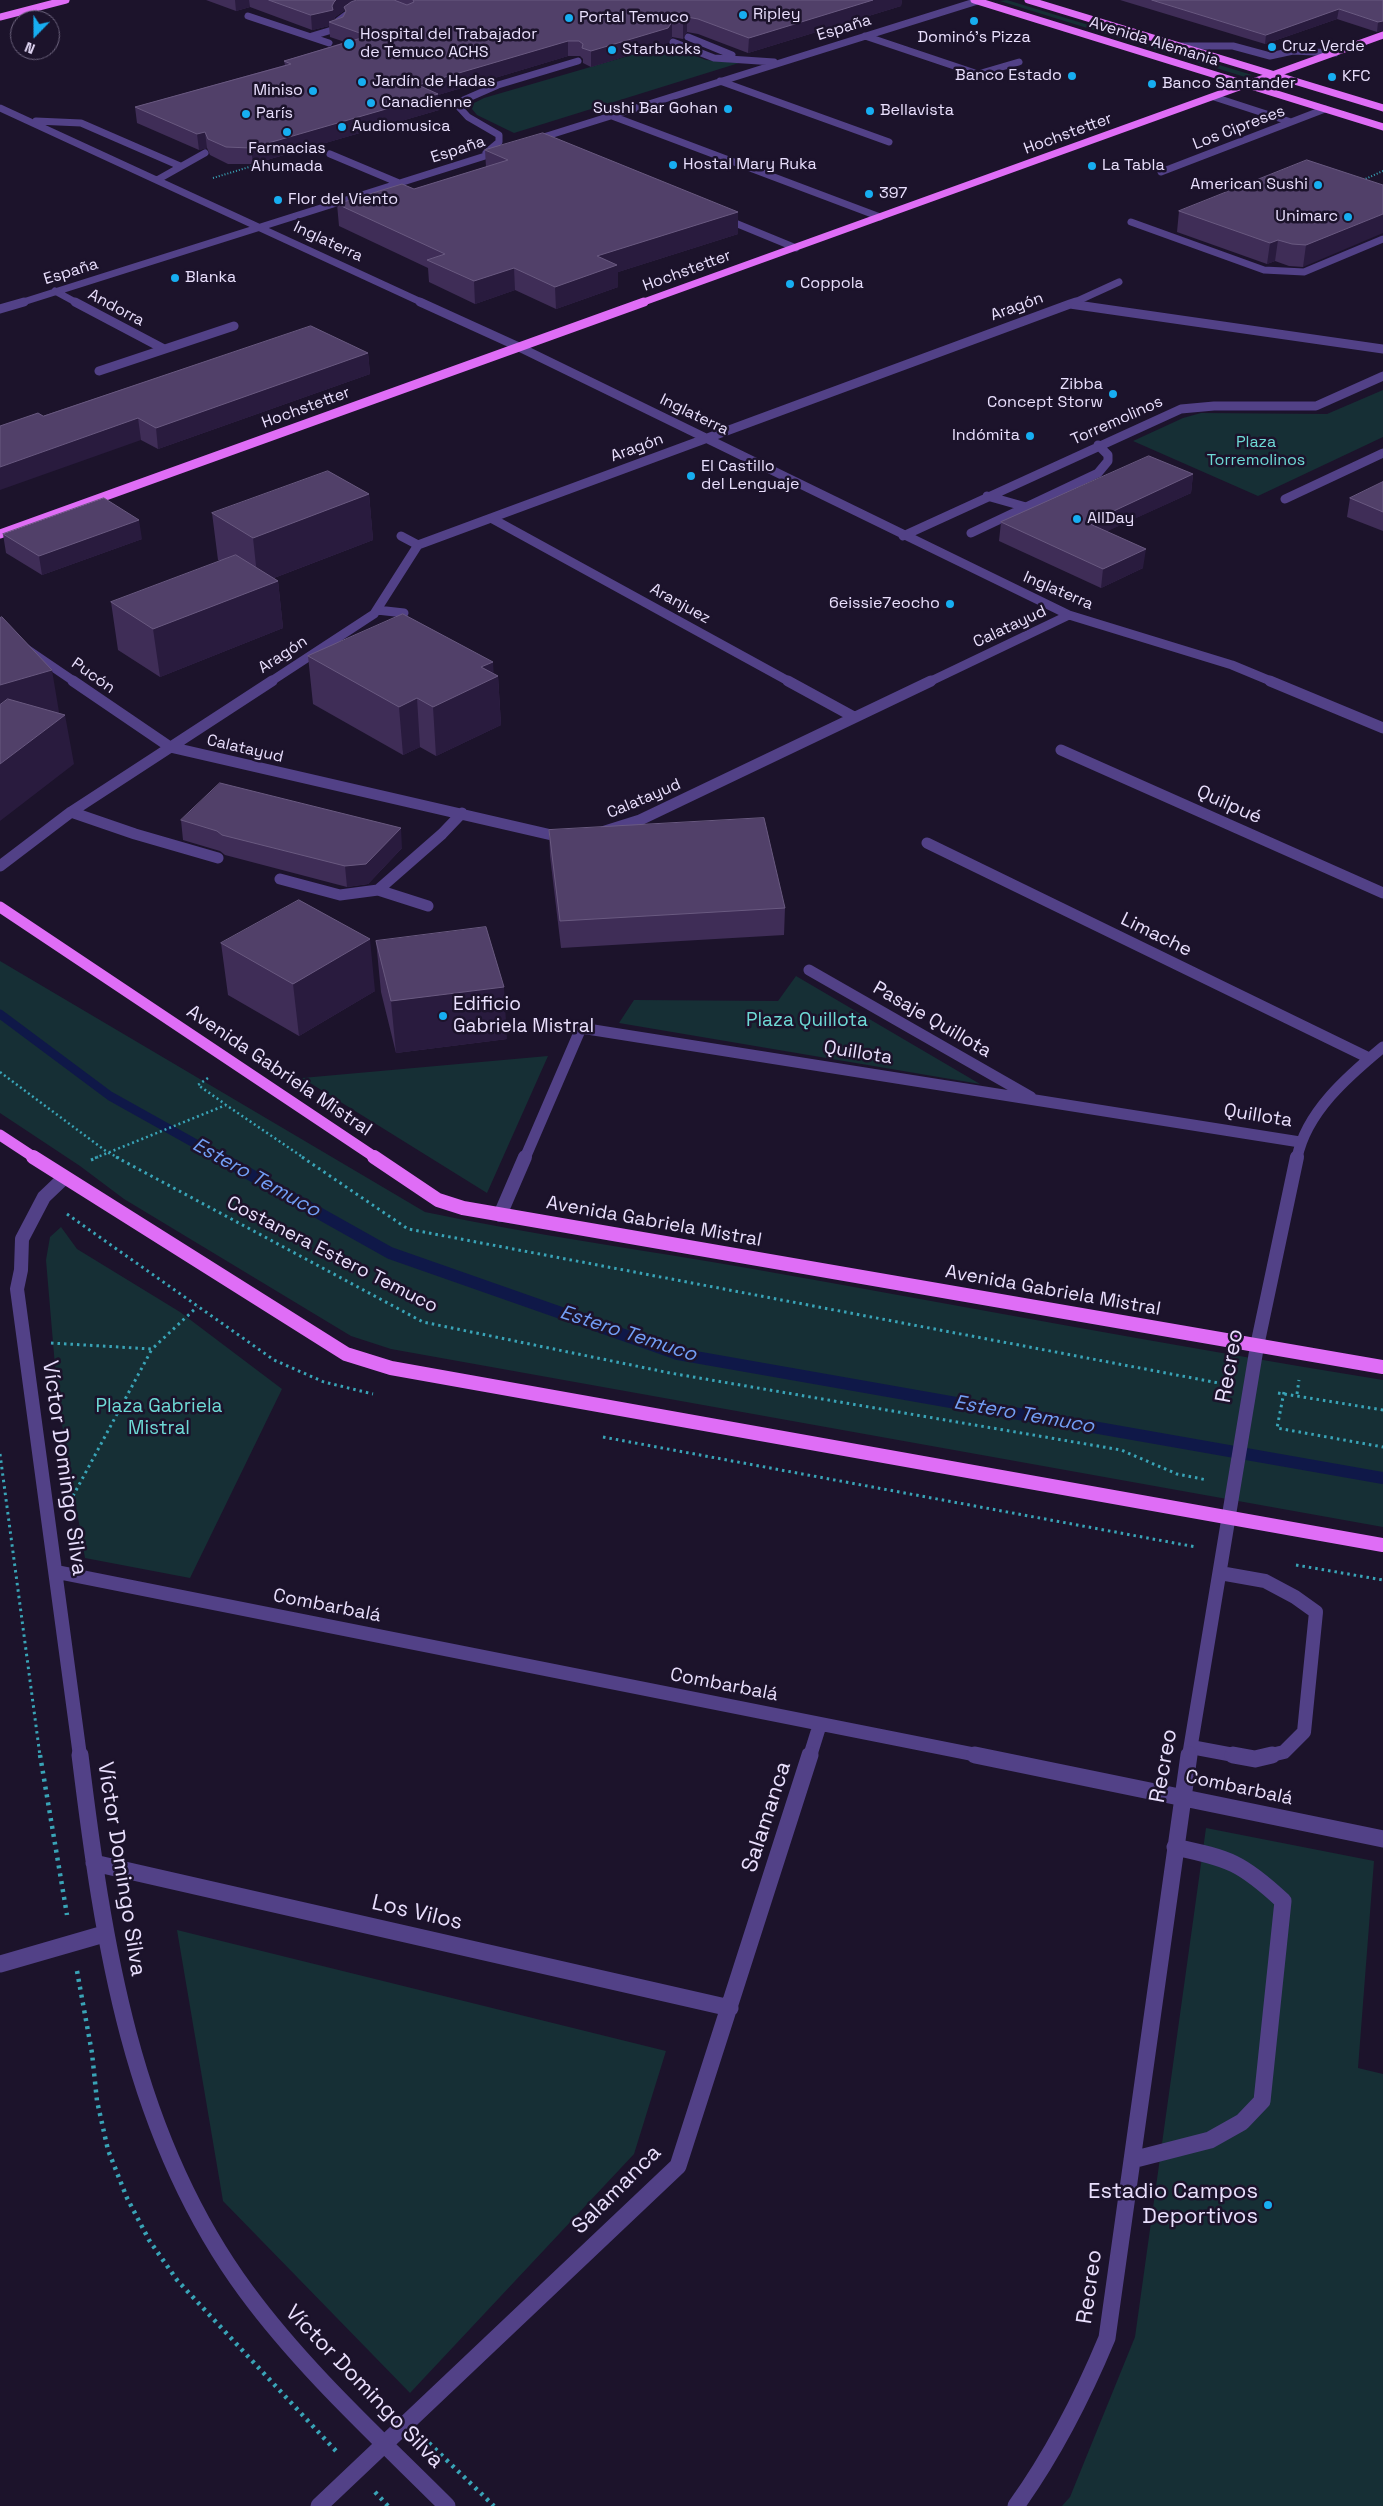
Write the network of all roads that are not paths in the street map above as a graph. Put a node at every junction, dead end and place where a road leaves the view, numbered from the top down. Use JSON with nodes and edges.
{"nodes":[{"id":1,"x":66,"y":0,"type":"edge"},
{"id":2,"x":977,"y":0,"type":"edge"},
{"id":3,"x":1028,"y":0,"type":"edge"},
{"id":4,"x":364,"y":8,"type":"edge"},
{"id":5,"x":248,"y":16,"type":"dead end"},
{"id":6,"x":0,"y":17,"type":"edge"},
{"id":7,"x":1383,"y":35,"type":"edge"},
{"id":8,"x":312,"y":36,"type":"junction"},
{"id":9,"x":865,"y":36,"type":"junction"},
{"id":10,"x":688,"y":37,"type":"edge"},
{"id":11,"x":328,"y":42,"type":"dead end"},
{"id":12,"x":673,"y":42,"type":"edge"},
{"id":13,"x":1177,"y":46,"type":"junction"},
{"id":14,"x":1254,"y":51,"type":"junction"},
{"id":15,"x":1335,"y":52,"type":"junction"},
{"id":16,"x":578,"y":61,"type":"edge"},
{"id":17,"x":756,"y":61,"type":"junction"},
{"id":18,"x":781,"y":62,"type":"junction"},
{"id":19,"x":1019,"y":62,"type":"dead end"},
{"id":20,"x":1250,"y":68,"type":"junction"},
{"id":21,"x":1274,"y":75,"type":"junction"},
{"id":22,"x":720,"y":81,"type":"junction"},
{"id":23,"x":1248,"y":85,"type":"junction"},
{"id":24,"x":1214,"y":97,"type":"junction"},
{"id":25,"x":0,"y":108,"type":"edge"},
{"id":26,"x":1383,"y":108,"type":"edge"},
{"id":27,"x":1325,"y":109,"type":"junction"},
{"id":28,"x":612,"y":116,"type":"junction"},
{"id":29,"x":28,"y":121,"type":"junction"},
{"id":30,"x":1291,"y":122,"type":"junction"},
{"id":31,"x":1383,"y":127,"type":"edge"},
{"id":32,"x":533,"y":141,"type":"junction"},
{"id":33,"x":888,"y":142,"type":"dead end"},
{"id":34,"x":525,"y":143,"type":"edge"},
{"id":35,"x":542,"y":144,"type":"edge"},
{"id":36,"x":508,"y":148,"type":"edge"},
{"id":37,"x":205,"y":153,"type":"edge"},
{"id":38,"x":330,"y":154,"type":"edge"},
{"id":39,"x":482,"y":156,"type":"junction"},
{"id":40,"x":180,"y":166,"type":"junction"},
{"id":41,"x":1162,"y":172,"type":"dead end"},
{"id":42,"x":157,"y":180,"type":"junction"},
{"id":43,"x":399,"y":184,"type":"junction"},
{"id":44,"x":715,"y":214,"type":"edge"},
{"id":45,"x":880,"y":217,"type":"junction"},
{"id":46,"x":1131,"y":222,"type":"dead end"},
{"id":47,"x":260,"y":228,"type":"junction"},
{"id":48,"x":1383,"y":239,"type":"edge"},
{"id":49,"x":796,"y":248,"type":"junction"},
{"id":50,"x":1119,"y":282,"type":"dead end"},
{"id":51,"x":56,"y":291,"type":"junction"},
{"id":52,"x":1070,"y":304,"type":"junction"},
{"id":53,"x":0,"y":308,"type":"edge"},
{"id":54,"x":234,"y":326,"type":"dead end"},
{"id":55,"x":519,"y":347,"type":"junction"},
{"id":56,"x":164,"y":349,"type":"junction"},
{"id":57,"x":1383,"y":349,"type":"edge"},
{"id":58,"x":99,"y":371,"type":"dead end"},
{"id":59,"x":1383,"y":376,"type":"edge"},
{"id":60,"x":708,"y":438,"type":"junction"},
{"id":61,"x":1098,"y":445,"type":"junction"},
{"id":62,"x":1383,"y":453,"type":"edge"},
{"id":63,"x":987,"y":496,"type":"junction"},
{"id":64,"x":1285,"y":499,"type":"dead end"},
{"id":65,"x":1026,"y":507,"type":"junction"},
{"id":66,"x":491,"y":518,"type":"junction"},
{"id":67,"x":971,"y":533,"type":"dead end"},
{"id":68,"x":0,"y":534,"type":"edge"},
{"id":69,"x":401,"y":536,"type":"dead end"},
{"id":70,"x":903,"y":536,"type":"junction"},
{"id":71,"x":418,"y":545,"type":"junction"},
{"id":72,"x":377,"y":610,"type":"junction"},
{"id":73,"x":404,"y":613,"type":"edge"},
{"id":74,"x":1070,"y":615,"type":"junction"},
{"id":75,"x":3,"y":635,"type":"edge"},
{"id":76,"x":854,"y":717,"type":"junction"},
{"id":77,"x":1383,"y":728,"type":"edge"},
{"id":78,"x":170,"y":747,"type":"junction"},
{"id":79,"x":1061,"y":750,"type":"dead end"},
{"id":80,"x":71,"y":812,"type":"junction"},
{"id":81,"x":462,"y":813,"type":"junction"},
{"id":82,"x":590,"y":833,"type":"edge"},
{"id":83,"x":573,"y":835,"type":"edge"},
{"id":84,"x":927,"y":843,"type":"dead end"},
{"id":85,"x":218,"y":858,"type":"edge"},
{"id":86,"x":0,"y":866,"type":"edge"},
{"id":87,"x":280,"y":878,"type":"edge"},
{"id":88,"x":378,"y":890,"type":"junction"},
{"id":89,"x":1383,"y":893,"type":"edge"},
{"id":90,"x":428,"y":906,"type":"dead end"},
{"id":91,"x":0,"y":907,"type":"edge"},
{"id":92,"x":809,"y":970,"type":"dead end"},
{"id":93,"x":1383,"y":1047,"type":"edge"},
{"id":94,"x":1369,"y":1058,"type":"junction"},
{"id":95,"x":1038,"y":1100,"type":"junction"},
{"id":96,"x":0,"y":1135,"type":"edge"},
{"id":97,"x":1300,"y":1142,"type":"junction"},
{"id":98,"x":64,"y":1178,"type":"junction"},
{"id":99,"x":500,"y":1215,"type":"junction"},
{"id":100,"x":1257,"y":1346,"type":"junction"},
{"id":101,"x":1383,"y":1367,"type":"edge"},
{"id":102,"x":1229,"y":1517,"type":"junction"},
{"id":103,"x":1383,"y":1545,"type":"edge"},
{"id":104,"x":57,"y":1572,"type":"junction"},
{"id":105,"x":1220,"y":1573,"type":"junction"},
{"id":106,"x":820,"y":1724,"type":"junction"},
{"id":107,"x":1191,"y":1747,"type":"junction"},
{"id":108,"x":1182,"y":1796,"type":"junction"},
{"id":109,"x":1383,"y":1839,"type":"edge"},
{"id":110,"x":1175,"y":1847,"type":"junction"},
{"id":111,"x":94,"y":1863,"type":"junction"},
{"id":112,"x":104,"y":1934,"type":"junction"},
{"id":113,"x":0,"y":1964,"type":"edge"},
{"id":114,"x":730,"y":2008,"type":"junction"},
{"id":115,"x":1132,"y":2160,"type":"junction"},
{"id":116,"x":385,"y":2443,"type":"junction"},
{"id":117,"x":319,"y":2506,"type":"edge"},
{"id":118,"x":447,"y":2506,"type":"edge"},
{"id":119,"x":1016,"y":2506,"type":"edge"}],
"edges":[{"from":1,"to":6,"type":"main road"},
{"from":2,"to":9,"type":"street","name":"España"},
{"from":2,"to":23,"type":"main road","name":"Avenida Alemania"},
{"from":3,"to":13,"type":"main road","name":"Avenida Alemania"},
{"from":4,"to":8,"type":"street"},
{"from":5,"to":8,"type":"street"},
{"from":7,"to":15,"type":"main road","name":"Hochstetter"},
{"from":8,"to":11,"type":"street"},
{"from":9,"to":18,"type":"street","name":"España"},
{"from":9,"to":19,"type":"street"},
{"from":10,"to":17,"type":"street"},
{"from":12,"to":17,"type":"street"},
{"from":13,"to":14,"type":"street"},
{"from":13,"to":20,"type":"main road","name":"Avenida Alemania"},
{"from":14,"to":15,"type":"street"},
{"from":14,"to":20,"type":"street"},
{"from":15,"to":21,"type":"main road","name":"Hochstetter"},
{"from":16,"to":39,"type":"street"},
{"from":17,"to":18,"type":"street"},
{"from":18,"to":22,"type":"street","name":"España"},
{"from":20,"to":21,"type":"main road","name":"Avenida Alemania"},
{"from":21,"to":23,"type":"main road","name":"Hochstetter"},
{"from":21,"to":26,"type":"main road","name":"Avenida Alemania"},
{"from":22,"to":28,"type":"street","name":"España"},
{"from":22,"to":33,"type":"street"},
{"from":23,"to":24,"type":"main road","name":"Hochstetter"},
{"from":23,"to":27,"type":"main road","name":"Avenida Alemania"},
{"from":24,"to":30,"type":"street"},
{"from":24,"to":45,"type":"main road","name":"Hochstetter"},
{"from":25,"to":29,"type":"street","name":"Inglaterra"},
{"from":27,"to":30,"type":"street","name":"Los Cipreses"},
{"from":27,"to":31,"type":"main road","name":"Avenida Alemania"},
{"from":28,"to":32,"type":"street","name":"España"},
{"from":28,"to":45,"type":"street"},
{"from":29,"to":40,"type":"street"},
{"from":29,"to":42,"type":"street","name":"Inglaterra"},
{"from":30,"to":41,"type":"street","name":"Los Cipreses"},
{"from":32,"to":34,"type":"street","name":"España"},
{"from":32,"to":35,"type":"street"},
{"from":36,"to":39,"type":"street","name":"España"},
{"from":37,"to":40,"type":"street"},
{"from":38,"to":43,"type":"street"},
{"from":39,"to":43,"type":"street","name":"España"},
{"from":40,"to":42,"type":"street"},
{"from":42,"to":47,"type":"street","name":"Inglaterra"},
{"from":43,"to":47,"type":"street","name":"España"},
{"from":44,"to":49,"type":"street"},
{"from":45,"to":49,"type":"main road","name":"Hochstetter"},
{"from":46,"to":48,"type":"street"},
{"from":47,"to":51,"type":"street","name":"España"},
{"from":47,"to":55,"type":"street","name":"Inglaterra"},
{"from":49,"to":55,"type":"main road","name":"Hochstetter"},
{"from":50,"to":52,"type":"street"},
{"from":51,"to":53,"type":"street","name":"España"},
{"from":51,"to":56,"type":"street","name":"Andorra"},
{"from":52,"to":57,"type":"street","name":"Aragón"},
{"from":52,"to":60,"type":"street","name":"Aragón"},
{"from":54,"to":56,"type":"street","name":"Andorra"},
{"from":55,"to":60,"type":"street","name":"Inglaterra"},
{"from":55,"to":68,"type":"main road","name":"Hochstetter"},
{"from":56,"to":58,"type":"street","name":"Andorra"},
{"from":59,"to":61,"type":"street","name":"Torremolinos"},
{"from":60,"to":66,"type":"street","name":"Aragón"},
{"from":60,"to":70,"type":"street","name":"Inglaterra"},
{"from":61,"to":63,"type":"street","name":"Torremolinos"},
{"from":61,"to":65,"type":"street"},
{"from":62,"to":64,"type":"street"},
{"from":63,"to":65,"type":"street"},
{"from":63,"to":70,"type":"street","name":"Torremolinos"},
{"from":65,"to":67,"type":"street"},
{"from":66,"to":71,"type":"street","name":"Aragón"},
{"from":66,"to":76,"type":"street","name":"Aranjuez"},
{"from":69,"to":71,"type":"street"},
{"from":70,"to":74,"type":"street","name":"Inglaterra"},
{"from":71,"to":72,"type":"street","name":"Aragón"},
{"from":72,"to":73,"type":"street"},
{"from":72,"to":78,"type":"street","name":"Aragón"},
{"from":74,"to":76,"type":"street","name":"Calatayud"},
{"from":74,"to":77,"type":"street","name":"Inglaterra"},
{"from":75,"to":78,"type":"street","name":"Pucón"},
{"from":76,"to":82,"type":"street","name":"Calatayud"},
{"from":78,"to":80,"type":"street","name":"Aragón"},
{"from":78,"to":81,"type":"street","name":"Calatayud"},
{"from":79,"to":89,"type":"street","name":"Quilpué"},
{"from":80,"to":85,"type":"street"},
{"from":80,"to":86,"type":"street","name":"Aragón"},
{"from":81,"to":83,"type":"street","name":"Calatayud"},
{"from":81,"to":88,"type":"street"},
{"from":84,"to":94,"type":"street","name":"Limache"},
{"from":87,"to":88,"type":"street"},
{"from":88,"to":90,"type":"street"},
{"from":91,"to":99,"type":"main road","name":"Avenida Gabriela Mistral"},
{"from":92,"to":95,"type":"street","name":"Pasaje Quillota"},
{"from":93,"to":94,"type":"street","name":"Recreo"},
{"from":94,"to":97,"type":"street","name":"Recreo"},
{"from":95,"to":97,"type":"street","name":"Quillota"},
{"from":95,"to":99,"type":"street","name":"Quillota"},
{"from":96,"to":98,"type":"main road"},
{"from":97,"to":100,"type":"street","name":"Recreo"},
{"from":98,"to":102,"type":"main road"},
{"from":98,"to":104,"type":"street","name":"Víctor Domingo Silva"},
{"from":99,"to":100,"type":"main road","name":"Avenida Gabriela Mistral"},
{"from":100,"to":101,"type":"main road","name":"Avenida Gabriela Mistral"},
{"from":100,"to":102,"type":"street","name":"Recreo"},
{"from":102,"to":103,"type":"main road"},
{"from":102,"to":105,"type":"street","name":"Recreo"},
{"from":104,"to":106,"type":"street","name":"Combarbalá"},
{"from":104,"to":111,"type":"street","name":"Víctor Domingo Silva"},
{"from":105,"to":107,"type":"street","name":"Recreo"},
{"from":105,"to":107,"type":"street"},
{"from":106,"to":108,"type":"street","name":"Combarbalá"},
{"from":106,"to":114,"type":"street","name":"Salamanca"},
{"from":107,"to":108,"type":"street","name":"Recreo"},
{"from":108,"to":109,"type":"street","name":"Combarbalá"},
{"from":108,"to":110,"type":"street","name":"Recreo"},
{"from":110,"to":115,"type":"street","name":"Recreo"},
{"from":110,"to":115,"type":"street"},
{"from":111,"to":112,"type":"street","name":"Víctor Domingo Silva"},
{"from":111,"to":114,"type":"street","name":"Los Vilos"},
{"from":112,"to":113,"type":"street"},
{"from":112,"to":116,"type":"street","name":"Víctor Domingo Silva"},
{"from":114,"to":116,"type":"street","name":"Salamanca"},
{"from":115,"to":119,"type":"street","name":"Recreo"},
{"from":116,"to":117,"type":"street","name":"Salamanca"},
{"from":116,"to":118,"type":"street","name":"Víctor Domingo Silva"}]}
